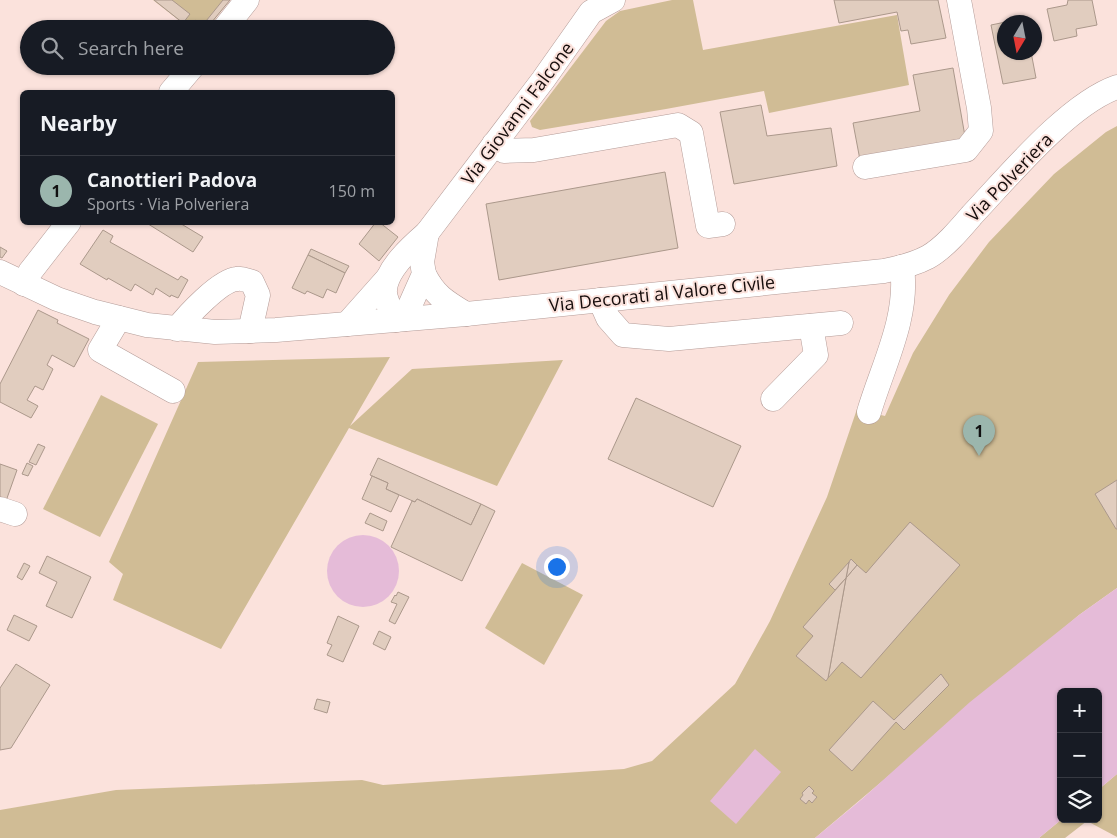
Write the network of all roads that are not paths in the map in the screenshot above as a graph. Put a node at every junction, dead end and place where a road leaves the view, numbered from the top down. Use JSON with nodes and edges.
{"nodes":[{"id":1,"x":247,"y":0,"type":"edge"},
{"id":2,"x":613,"y":0,"type":"edge"},
{"id":3,"x":959,"y":0,"type":"edge"},
{"id":4,"x":231,"y":20,"type":"edge"},
{"id":5,"x":185,"y":75,"type":"edge"},
{"id":6,"x":1117,"y":87,"type":"edge"},
{"id":7,"x":173,"y":90,"type":"edge"},
{"id":8,"x":494,"y":144,"type":"junction"},
{"id":9,"x":865,"y":167,"type":"dead end"},
{"id":10,"x":723,"y":224,"type":"dead end"},
{"id":11,"x":67,"y":225,"type":"edge"},
{"id":12,"x":427,"y":233,"type":"junction"},
{"id":13,"x":902,"y":267,"type":"junction"},
{"id":14,"x":858,"y":272,"type":"joint"},
{"id":15,"x":1,"y":273,"type":"edge"},
{"id":16,"x":424,"y":274,"type":"junction"},
{"id":17,"x":387,"y":279,"type":"junction"},
{"id":18,"x":24,"y":284,"type":"junction"},
{"id":19,"x":600,"y":300,"type":"junction"},
{"id":20,"x":466,"y":314,"type":"junction"},
{"id":21,"x":119,"y":318,"type":"junction"},
{"id":22,"x":400,"y":320,"type":"junction"},
{"id":23,"x":841,"y":322,"type":"dead end"},
{"id":24,"x":347,"y":324,"type":"junction"},
{"id":25,"x":811,"y":326,"type":"junction"},
{"id":26,"x":177,"y":329,"type":"junction"},
{"id":27,"x":250,"y":331,"type":"junction"},
{"id":28,"x":173,"y":392,"type":"dead end"},
{"id":29,"x":773,"y":399,"type":"dead end"},
{"id":30,"x":869,"y":412,"type":"dead end"}],
"edges":[{"from":1,"to":4,"type":"street"},
{"from":2,"to":8,"type":"street","name":"Via Giovanni Falcone"},
{"from":3,"to":9,"type":"street"},
{"from":5,"to":7,"type":"street"},
{"from":6,"to":13,"type":"street","name":"Via Polveriera"},
{"from":8,"to":10,"type":"street"},
{"from":8,"to":12,"type":"street","name":"Via Giovanni Falcone"},
{"from":11,"to":18,"type":"street"},
{"from":12,"to":16,"type":"street"},
{"from":12,"to":17,"type":"street"},
{"from":13,"to":14,"type":"street","name":"Via Polveriera"},
{"from":13,"to":30,"type":"street"},
{"from":14,"to":19,"type":"street","name":"Via Decorati al Valore Civile"},
{"from":15,"to":18,"type":"street","name":"Via Decorati al Valore Civile"},
{"from":16,"to":20,"type":"street"},
{"from":16,"to":22,"type":"street"},
{"from":17,"to":22,"type":"street"},
{"from":17,"to":24,"type":"street"},
{"from":18,"to":21,"type":"street","name":"Via Decorati al Valore Civile"},
{"from":19,"to":20,"type":"street","name":"Via Decorati al Valore Civile"},
{"from":19,"to":25,"type":"street"},
{"from":20,"to":22,"type":"street","name":"Via Decorati al Valore Civile"},
{"from":21,"to":26,"type":"street","name":"Via Decorati al Valore Civile"},
{"from":21,"to":28,"type":"street"},
{"from":22,"to":24,"type":"street","name":"Via Decorati al Valore Civile"},
{"from":23,"to":25,"type":"street"},
{"from":24,"to":27,"type":"street","name":"Via Decorati al Valore Civile"},
{"from":25,"to":29,"type":"street"},
{"from":26,"to":27,"type":"street","name":"Via Decorati al Valore Civile"},
{"from":26,"to":27,"type":"street"}]}
